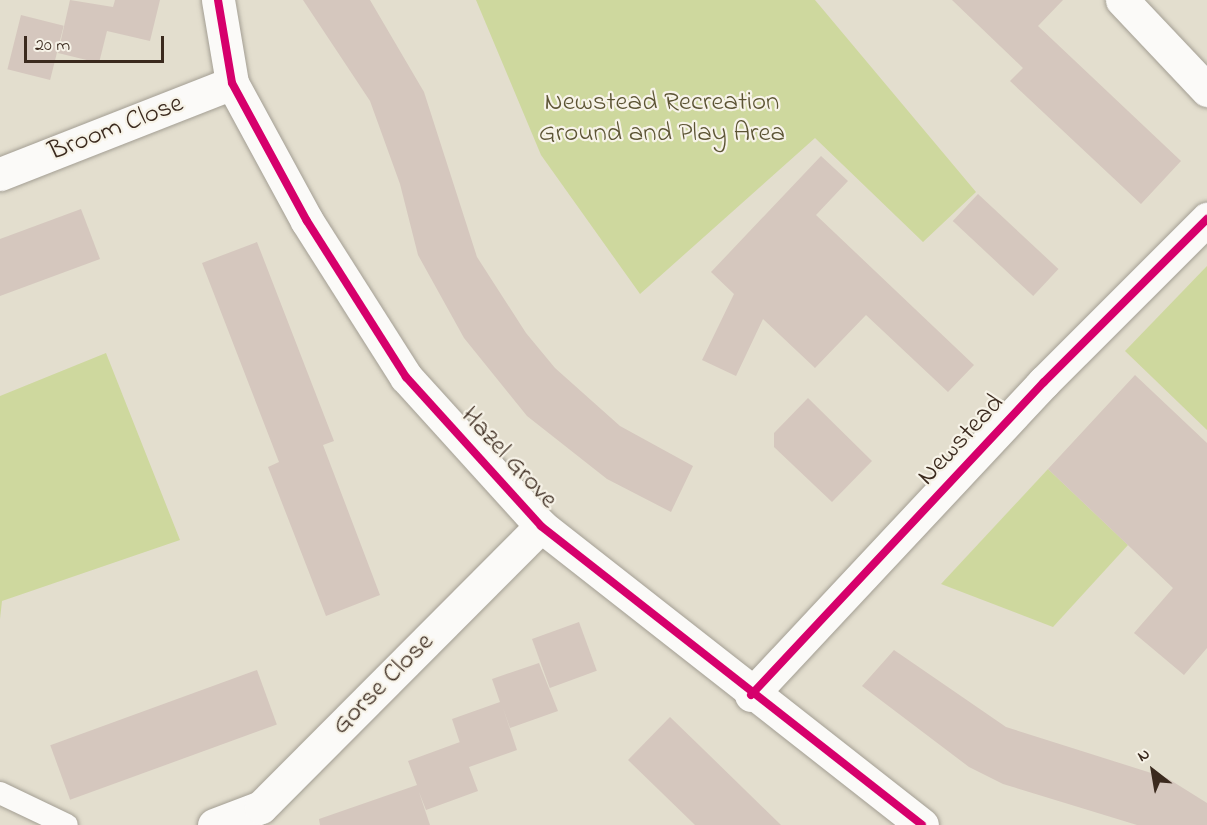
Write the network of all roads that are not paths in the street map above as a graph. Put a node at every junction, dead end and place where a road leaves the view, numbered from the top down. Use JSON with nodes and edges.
{"nodes":[{"id":1,"x":218,"y":0,"type":"edge"},
{"id":2,"x":1122,"y":0,"type":"edge"},
{"id":3,"x":232,"y":83,"type":"junction"},
{"id":4,"x":1207,"y":90,"type":"edge"},
{"id":5,"x":0,"y":174,"type":"edge"},
{"id":6,"x":1207,"y":219,"type":"edge"},
{"id":7,"x":541,"y":526,"type":"junction"},
{"id":8,"x":751,"y":695,"type":"junction"},
{"id":9,"x":0,"y":793,"type":"edge"},
{"id":10,"x":67,"y":825,"type":"edge"},
{"id":11,"x":214,"y":825,"type":"edge"},
{"id":12,"x":922,"y":825,"type":"edge"}],
"edges":[{"from":1,"to":3,"type":"street","name":"Hazel Grove"},
{"from":2,"to":4,"type":"street"},
{"from":3,"to":5,"type":"street","name":"Broom Close"},
{"from":3,"to":7,"type":"street","name":"Hazel Grove"},
{"from":6,"to":8,"type":"street","name":"Newstead"},
{"from":7,"to":8,"type":"street","name":"Hazel Grove"},
{"from":7,"to":11,"type":"street","name":"Gorse Close"},
{"from":8,"to":12,"type":"street","name":"Hazel Grove"},
{"from":9,"to":10,"type":"lane"}]}
